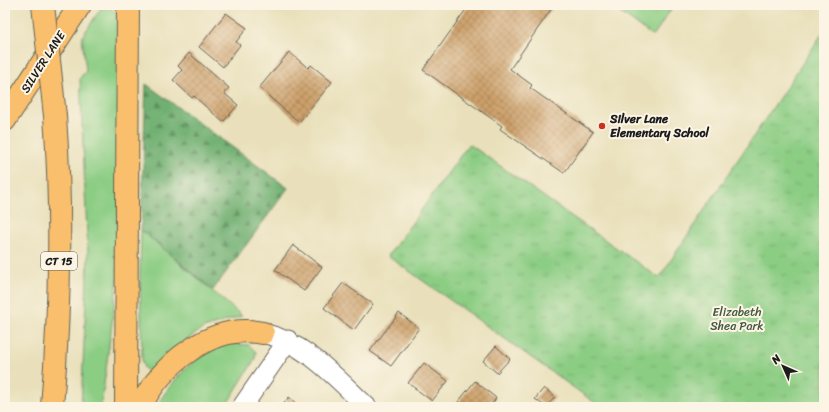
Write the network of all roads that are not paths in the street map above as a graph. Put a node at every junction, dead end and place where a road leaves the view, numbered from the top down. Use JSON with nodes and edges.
{"nodes":[{"id":1,"x":43,"y":5,"type":"edge"},
{"id":2,"x":80,"y":5,"type":"edge"},
{"id":3,"x":128,"y":5,"type":"edge"},
{"id":4,"x":5,"y":120,"type":"edge"},
{"id":5,"x":263,"y":333,"type":"joint"},
{"id":6,"x":288,"y":340,"type":"junction"},
{"id":7,"x":52,"y":407,"type":"edge"},
{"id":8,"x":126,"y":407,"type":"edge"},
{"id":9,"x":140,"y":407,"type":"edge"},
{"id":10,"x":242,"y":407,"type":"edge"},
{"id":11,"x":367,"y":407,"type":"edge"}],
"edges":[{"from":1,"to":7,"type":"main road","number":"CT 15","bridge":true},
{"from":2,"to":4,"type":"main road","name":"SILVER LANE"},
{"from":3,"to":8,"type":"main road"},
{"from":5,"to":6,"type":"street"},
{"from":5,"to":9,"type":"main road"},
{"from":6,"to":10,"type":"street"},
{"from":6,"to":11,"type":"street"}]}
